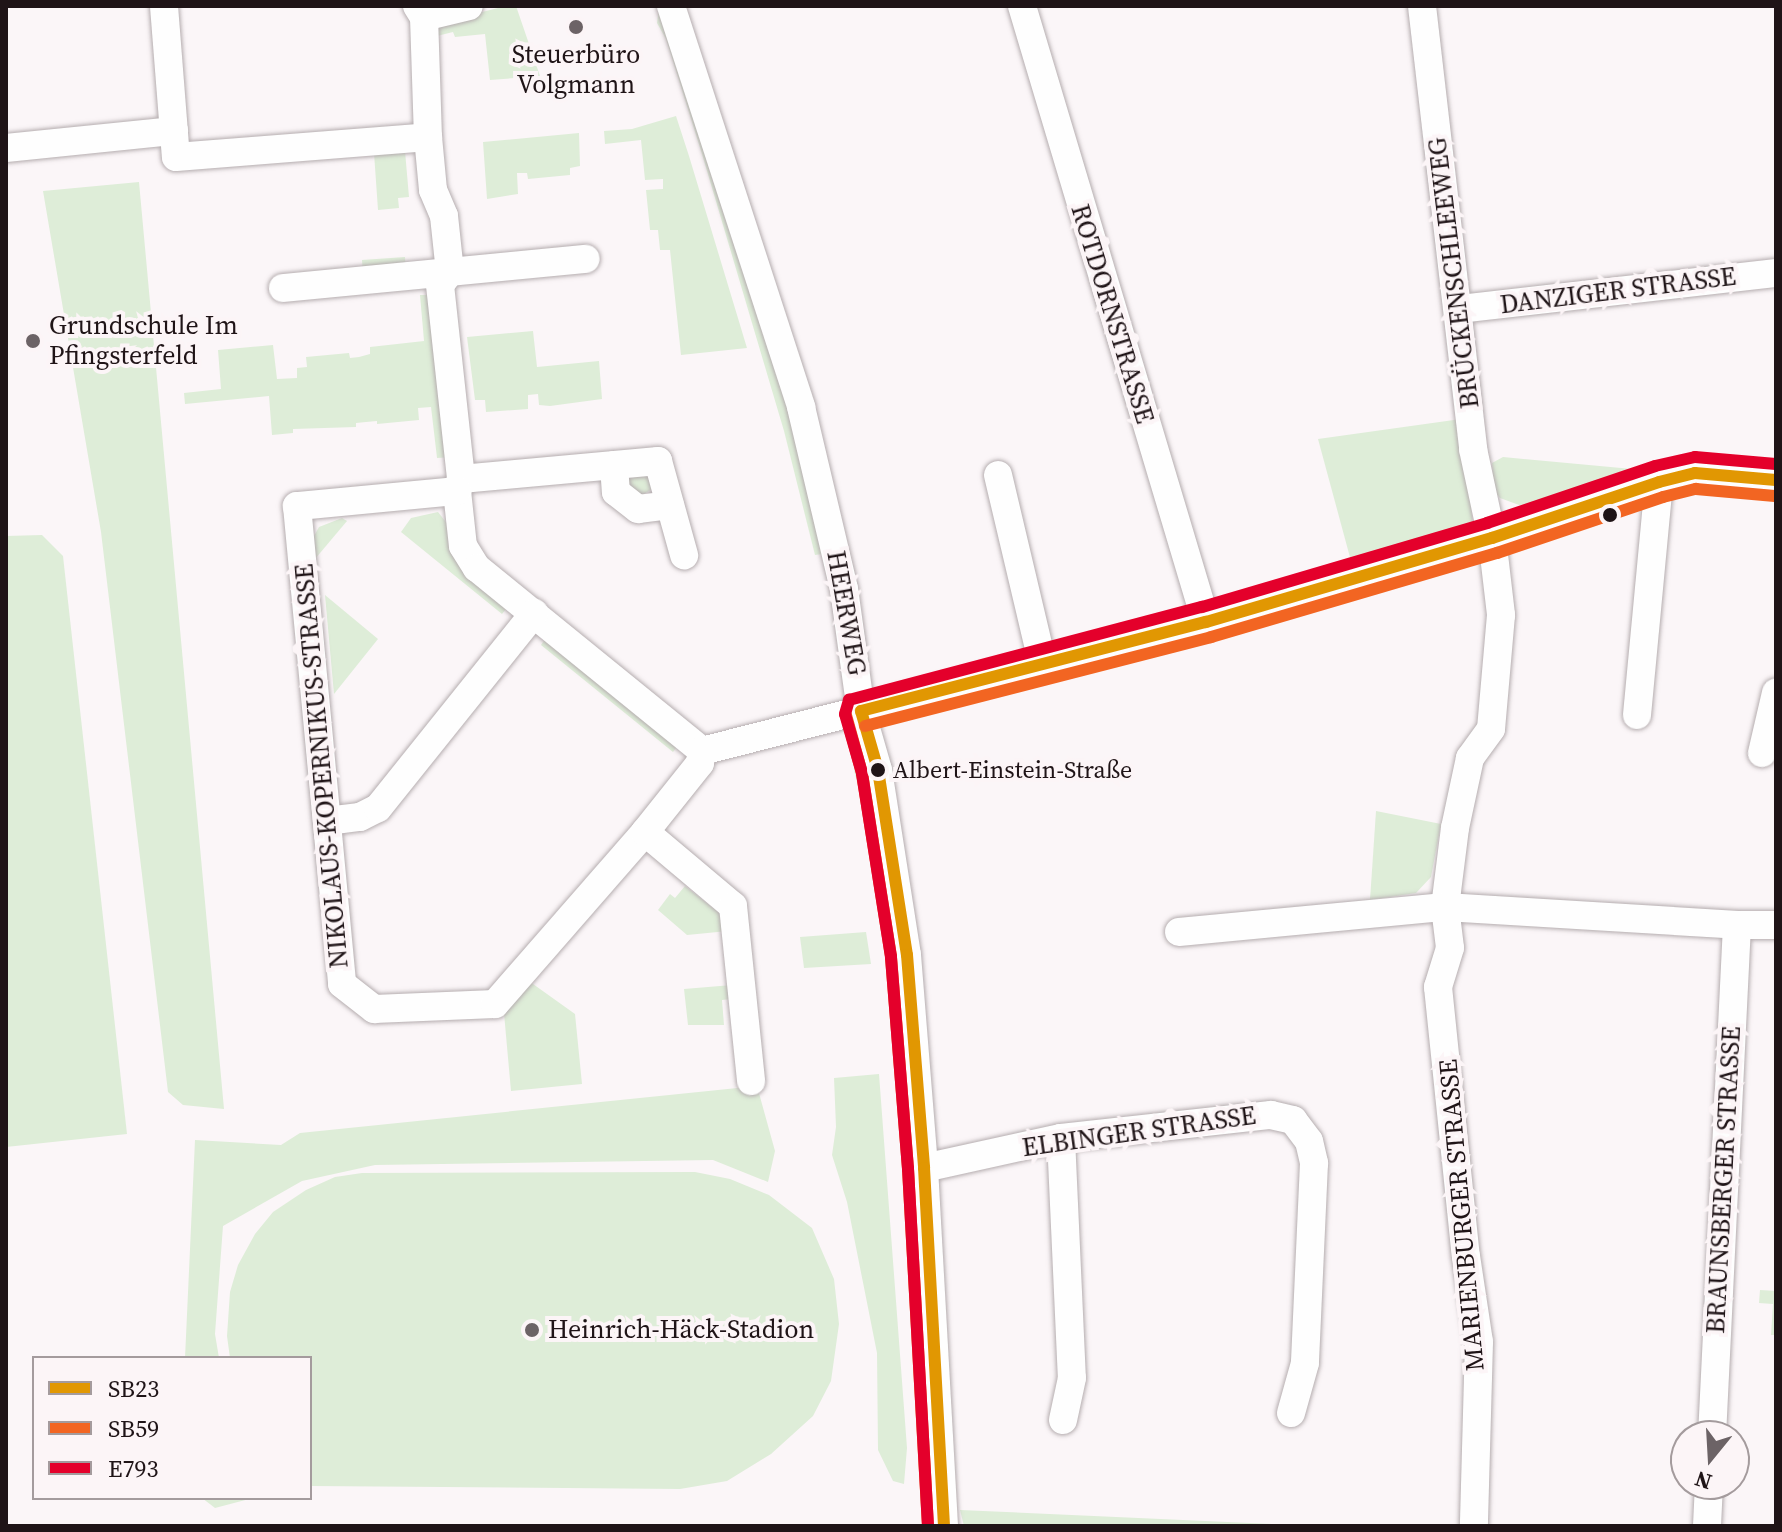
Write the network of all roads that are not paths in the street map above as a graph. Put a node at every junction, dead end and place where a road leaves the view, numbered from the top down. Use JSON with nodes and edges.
{"nodes":[{"id":1,"x":164,"y":6,"type":"edge"},
{"id":2,"x":469,"y":6,"type":"edge"},
{"id":3,"x":671,"y":6,"type":"edge"},
{"id":4,"x":1022,"y":6,"type":"edge"},
{"id":5,"x":1422,"y":6,"type":"edge"},
{"id":6,"x":421,"y":12,"type":"edge"},
{"id":7,"x":428,"y":137,"type":"junction"},
{"id":8,"x":175,"y":144,"type":"junction"},
{"id":9,"x":6,"y":148,"type":"edge"},
{"id":10,"x":586,"y":259,"type":"dead end"},
{"id":11,"x":450,"y":272,"type":"junction"},
{"id":12,"x":1776,"y":273,"type":"edge"},
{"id":13,"x":283,"y":288,"type":"dead end"},
{"id":14,"x":1459,"y":309,"type":"junction"},
{"id":15,"x":614,"y":465,"type":"junction"},
{"id":16,"x":998,"y":475,"type":"dead end"},
{"id":17,"x":1776,"y":480,"type":"edge"},
{"id":18,"x":1659,"y":482,"type":"junction"},
{"id":19,"x":459,"y":485,"type":"junction"},
{"id":20,"x":670,"y":505,"type":"junction"},
{"id":21,"x":1492,"y":538,"type":"junction"},
{"id":22,"x":684,"y":555,"type":"dead end"},
{"id":23,"x":534,"y":613,"type":"junction"},
{"id":24,"x":1206,"y":622,"type":"junction"},
{"id":25,"x":1043,"y":665,"type":"junction"},
{"id":26,"x":1776,"y":693,"type":"edge"},
{"id":27,"x":861,"y":711,"type":"junction"},
{"id":28,"x":1637,"y":715,"type":"dead end"},
{"id":29,"x":702,"y":751,"type":"junction"},
{"id":30,"x":1762,"y":753,"type":"dead end"},
{"id":31,"x":327,"y":821,"type":"junction"},
{"id":32,"x":645,"y":832,"type":"junction"},
{"id":33,"x":1445,"y":907,"type":"junction"},
{"id":34,"x":1737,"y":925,"type":"junction"},
{"id":35,"x":1776,"y":925,"type":"edge"},
{"id":36,"x":1179,"y":932,"type":"dead end"},
{"id":37,"x":751,"y":1081,"type":"dead end"},
{"id":38,"x":1061,"y":1138,"type":"junction"},
{"id":39,"x":924,"y":1168,"type":"junction"},
{"id":40,"x":1291,"y":1413,"type":"dead end"},
{"id":41,"x":1063,"y":1420,"type":"dead end"},
{"id":42,"x":1713,"y":1420,"type":"edge"},
{"id":43,"x":1708,"y":1500,"type":"edge"},
{"id":44,"x":944,"y":1526,"type":"edge"},
{"id":45,"x":1474,"y":1526,"type":"edge"},
{"id":46,"x":1707,"y":1526,"type":"edge"}],
"edges":[{"from":1,"to":8,"type":"street"},
{"from":2,"to":6,"type":"street"},
{"from":3,"to":27,"type":"street","name":"HEERWEG"},
{"from":4,"to":24,"type":"street","name":"ROTDORNSTRASSE"},
{"from":5,"to":14,"type":"street","name":"BRÜCKENSCHLEEWEG"},
{"from":6,"to":7,"type":"street"},
{"from":7,"to":8,"type":"street"},
{"from":7,"to":11,"type":"street"},
{"from":8,"to":9,"type":"street"},
{"from":10,"to":11,"type":"street"},
{"from":11,"to":13,"type":"street"},
{"from":11,"to":19,"type":"street"},
{"from":12,"to":14,"type":"street","name":"DANZIGER STRASSE"},
{"from":14,"to":21,"type":"street","name":"BRÜCKENSCHLEEWEG"},
{"from":15,"to":19,"type":"street"},
{"from":15,"to":20,"type":"street"},
{"from":15,"to":20,"type":"street"},
{"from":16,"to":25,"type":"street"},
{"from":17,"to":18,"type":"street"},
{"from":18,"to":21,"type":"street"},
{"from":18,"to":28,"type":"street"},
{"from":19,"to":23,"type":"street"},
{"from":19,"to":31,"type":"street","name":"NIKOLAUS-KOPERNIKUS-STRASSE"},
{"from":20,"to":22,"type":"street"},
{"from":21,"to":24,"type":"street"},
{"from":21,"to":33,"type":"street","name":"MARIENBURGER STRASSE"},
{"from":23,"to":29,"type":"street"},
{"from":23,"to":31,"type":"street"},
{"from":24,"to":25,"type":"street"},
{"from":25,"to":27,"type":"street"},
{"from":26,"to":30,"type":"street"},
{"from":27,"to":29,"type":"street"},
{"from":27,"to":39,"type":"street","name":"HEERWEG"},
{"from":29,"to":32,"type":"street","name":"NIKOLAUS-KOPERNIKUS-STRASSE"},
{"from":31,"to":32,"type":"street","name":"NIKOLAUS-KOPERNIKUS-STRASSE"},
{"from":32,"to":37,"type":"street"},
{"from":33,"to":34,"type":"street"},
{"from":33,"to":36,"type":"street"},
{"from":33,"to":45,"type":"street","name":"MARIENBURGER STRASSE"},
{"from":34,"to":35,"type":"street"},
{"from":34,"to":42,"type":"street","name":"BRAUNSBERGER STRASSE"},
{"from":38,"to":39,"type":"street","name":"ELBINGER STRASSE"},
{"from":38,"to":40,"type":"street","name":"ELBINGER STRASSE"},
{"from":38,"to":41,"type":"street"},
{"from":39,"to":44,"type":"street","name":"HEERWEG"},
{"from":43,"to":46,"type":"street"}]}
